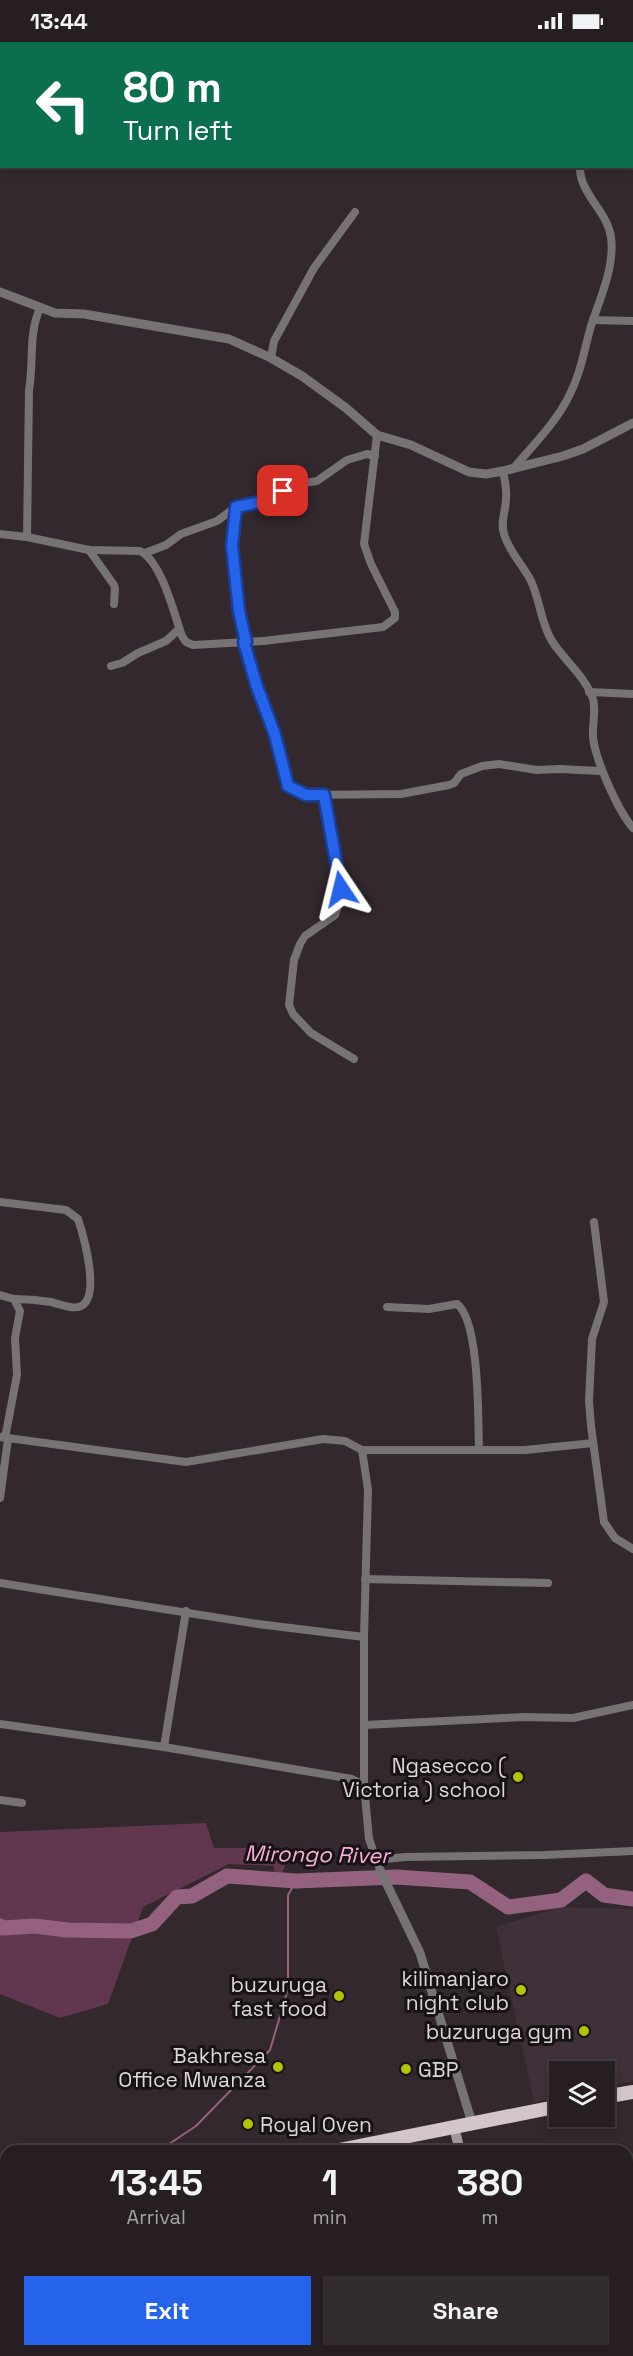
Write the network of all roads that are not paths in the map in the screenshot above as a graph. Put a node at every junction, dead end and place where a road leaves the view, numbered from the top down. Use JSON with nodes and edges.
{"nodes":[{"id":1,"x":580,"y":168,"type":"edge"},
{"id":2,"x":355,"y":212,"type":"dead end"},
{"id":3,"x":0,"y":292,"type":"edge"},
{"id":4,"x":40,"y":308,"type":"junction"},
{"id":5,"x":593,"y":320,"type":"junction"},
{"id":6,"x":633,"y":321,"type":"edge"},
{"id":7,"x":271,"y":358,"type":"junction"},
{"id":8,"x":633,"y":423,"type":"edge"},
{"id":9,"x":377,"y":435,"type":"junction"},
{"id":10,"x":375,"y":456,"type":"junction"},
{"id":11,"x":508,"y":470,"type":"junction"},
{"id":12,"x":236,"y":507,"type":"junction"},
{"id":13,"x":0,"y":534,"type":"edge"},
{"id":14,"x":27,"y":537,"type":"junction"},
{"id":15,"x":89,"y":550,"type":"junction"},
{"id":16,"x":145,"y":553,"type":"junction"},
{"id":17,"x":114,"y":604,"type":"dead end"},
{"id":18,"x":179,"y":629,"type":"junction"},
{"id":19,"x":245,"y":642,"type":"junction"},
{"id":20,"x":111,"y":666,"type":"dead end"},
{"id":21,"x":589,"y":692,"type":"junction"},
{"id":22,"x":633,"y":694,"type":"edge"},
{"id":23,"x":601,"y":771,"type":"junction"},
{"id":24,"x":324,"y":795,"type":"junction"},
{"id":25,"x":633,"y":828,"type":"edge"},
{"id":26,"x":354,"y":1059,"type":"dead end"},
{"id":27,"x":0,"y":1202,"type":"edge"},
{"id":28,"x":594,"y":1222,"type":"dead end"},
{"id":29,"x":0,"y":1295,"type":"edge"},
{"id":30,"x":14,"y":1299,"type":"junction"},
{"id":31,"x":387,"y":1307,"type":"dead end"},
{"id":32,"x":4,"y":1438,"type":"edge"},
{"id":33,"x":593,"y":1443,"type":"junction"},
{"id":34,"x":362,"y":1450,"type":"junction"},
{"id":35,"x":479,"y":1450,"type":"junction"},
{"id":36,"x":0,"y":1498,"type":"edge"},
{"id":37,"x":633,"y":1549,"type":"edge"},
{"id":38,"x":365,"y":1579,"type":"junction"},
{"id":39,"x":0,"y":1583,"type":"edge"},
{"id":40,"x":548,"y":1583,"type":"dead end"},
{"id":41,"x":186,"y":1611,"type":"junction"},
{"id":42,"x":364,"y":1637,"type":"junction"},
{"id":43,"x":633,"y":1705,"type":"edge"},
{"id":44,"x":0,"y":1724,"type":"edge"},
{"id":45,"x":364,"y":1725,"type":"junction"},
{"id":46,"x":164,"y":1747,"type":"junction"},
{"id":47,"x":364,"y":1785,"type":"junction"},
{"id":48,"x":0,"y":1800,"type":"edge"},
{"id":49,"x":22,"y":1803,"type":"dead end"},
{"id":50,"x":633,"y":1851,"type":"edge"},
{"id":51,"x":375,"y":1860,"type":"junction"},
{"id":52,"x":380,"y":1870,"type":"joint"},
{"id":53,"x":633,"y":2092,"type":"edge"},
{"id":54,"x":615,"y":2095,"type":"edge"},
{"id":55,"x":549,"y":2108,"type":"edge"},
{"id":56,"x":472,"y":2123,"type":"junction"},
{"id":57,"x":454,"y":2127,"type":"junction"},
{"id":58,"x":364,"y":2145,"type":"edge"},
{"id":59,"x":458,"y":2145,"type":"edge"}],
"edges":[{"from":1,"to":5,"type":"street"},
{"from":2,"to":7,"type":"street"},
{"from":3,"to":4,"type":"street"},
{"from":4,"to":7,"type":"street"},
{"from":4,"to":14,"type":"street"},
{"from":5,"to":6,"type":"street"},
{"from":5,"to":11,"type":"street"},
{"from":7,"to":9,"type":"street"},
{"from":8,"to":11,"type":"street"},
{"from":9,"to":10,"type":"street"},
{"from":9,"to":11,"type":"street"},
{"from":10,"to":12,"type":"street"},
{"from":10,"to":19,"type":"street"},
{"from":11,"to":21,"type":"street"},
{"from":12,"to":16,"type":"street"},
{"from":12,"to":19,"type":"street"},
{"from":13,"to":14,"type":"street"},
{"from":14,"to":15,"type":"street"},
{"from":15,"to":16,"type":"street"},
{"from":15,"to":17,"type":"street"},
{"from":16,"to":18,"type":"street"},
{"from":18,"to":19,"type":"street"},
{"from":18,"to":20,"type":"street"},
{"from":19,"to":24,"type":"street"},
{"from":21,"to":22,"type":"street"},
{"from":21,"to":23,"type":"street"},
{"from":23,"to":24,"type":"street"},
{"from":23,"to":25,"type":"street"},
{"from":24,"to":26,"type":"street"},
{"from":27,"to":30,"type":"street"},
{"from":28,"to":33,"type":"street"},
{"from":29,"to":30,"type":"street"},
{"from":30,"to":32,"type":"street"},
{"from":31,"to":35,"type":"street"},
{"from":32,"to":34,"type":"street"},
{"from":32,"to":36,"type":"street"},
{"from":33,"to":35,"type":"street"},
{"from":33,"to":37,"type":"street"},
{"from":34,"to":35,"type":"street"},
{"from":34,"to":38,"type":"street"},
{"from":38,"to":40,"type":"street"},
{"from":38,"to":42,"type":"street"},
{"from":39,"to":41,"type":"street"},
{"from":41,"to":42,"type":"street"},
{"from":41,"to":46,"type":"street"},
{"from":42,"to":45,"type":"street"},
{"from":43,"to":45,"type":"street"},
{"from":44,"to":46,"type":"street"},
{"from":45,"to":47,"type":"street"},
{"from":46,"to":47,"type":"street"},
{"from":47,"to":51,"type":"street"},
{"from":48,"to":49,"type":"street"},
{"from":50,"to":51,"type":"street"},
{"from":51,"to":52,"type":"street"},
{"from":52,"to":56,"type":"street"},
{"from":53,"to":54,"type":"highway"},
{"from":55,"to":56,"type":"highway"},
{"from":56,"to":57,"type":"highway"},
{"from":57,"to":58,"type":"highway"},
{"from":57,"to":59,"type":"main road"}]}
